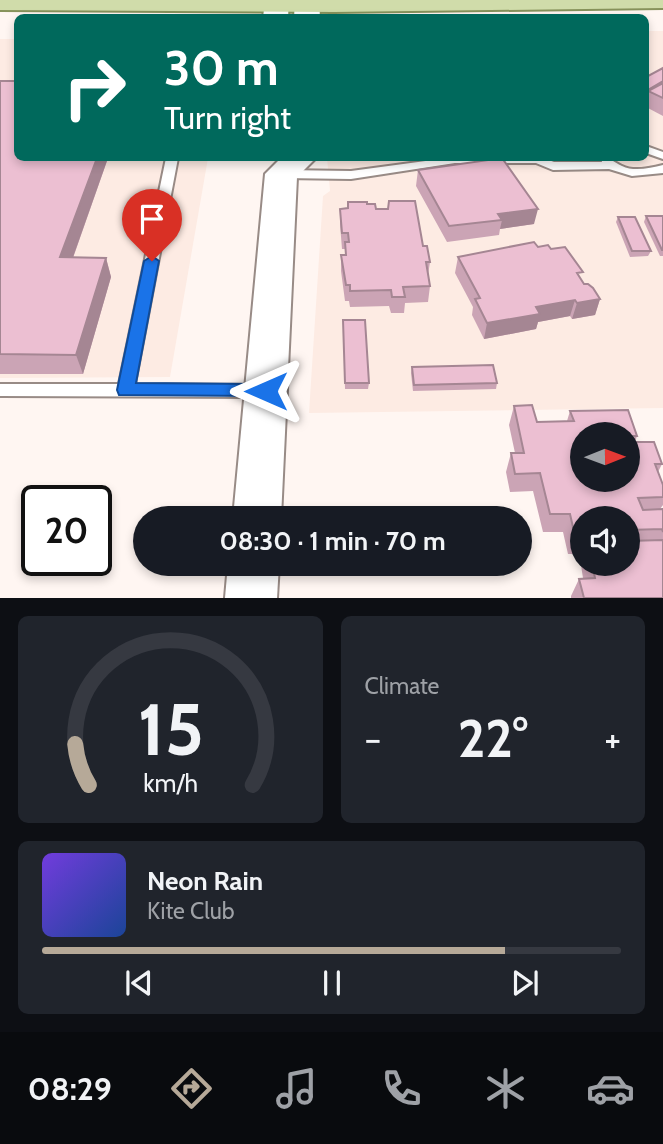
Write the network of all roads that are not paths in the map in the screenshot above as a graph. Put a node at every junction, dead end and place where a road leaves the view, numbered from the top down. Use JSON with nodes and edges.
{"nodes":[{"id":1,"x":663,"y":1,"type":"edge"},
{"id":2,"x":489,"y":2,"type":"edge"},
{"id":3,"x":0,"y":3,"type":"edge"},
{"id":4,"x":276,"y":7,"type":"edge"},
{"id":5,"x":307,"y":7,"type":"edge"},
{"id":6,"x":171,"y":161,"type":"edge"},
{"id":7,"x":448,"y":161,"type":"edge"},
{"id":8,"x":544,"y":161,"type":"edge"},
{"id":9,"x":608,"y":161,"type":"edge"},
{"id":10,"x":282,"y":163,"type":"edge"},
{"id":11,"x":663,"y":169,"type":"edge"},
{"id":12,"x":0,"y":390,"type":"edge"},
{"id":13,"x":126,"y":390,"type":"junction"},
{"id":14,"x":266,"y":391,"type":"junction"},
{"id":15,"x":258,"y":506,"type":"edge"},
{"id":16,"x":253,"y":576,"type":"edge"},
{"id":17,"x":251,"y":598,"type":"edge"}],
"edges":[{"from":1,"to":2,"type":"main road"},
{"from":2,"to":5,"type":"main road"},
{"from":3,"to":4,"type":"main road"},
{"from":4,"to":5,"type":"main road"},
{"from":6,"to":13,"type":"lane"},
{"from":7,"to":10,"type":"lane"},
{"from":8,"to":9,"type":"lane"},
{"from":9,"to":11,"type":"lane"},
{"from":10,"to":14,"type":"main road"},
{"from":12,"to":13,"type":"lane"},
{"from":13,"to":14,"type":"lane"},
{"from":14,"to":15,"type":"main road"},
{"from":16,"to":17,"type":"main road"}]}
